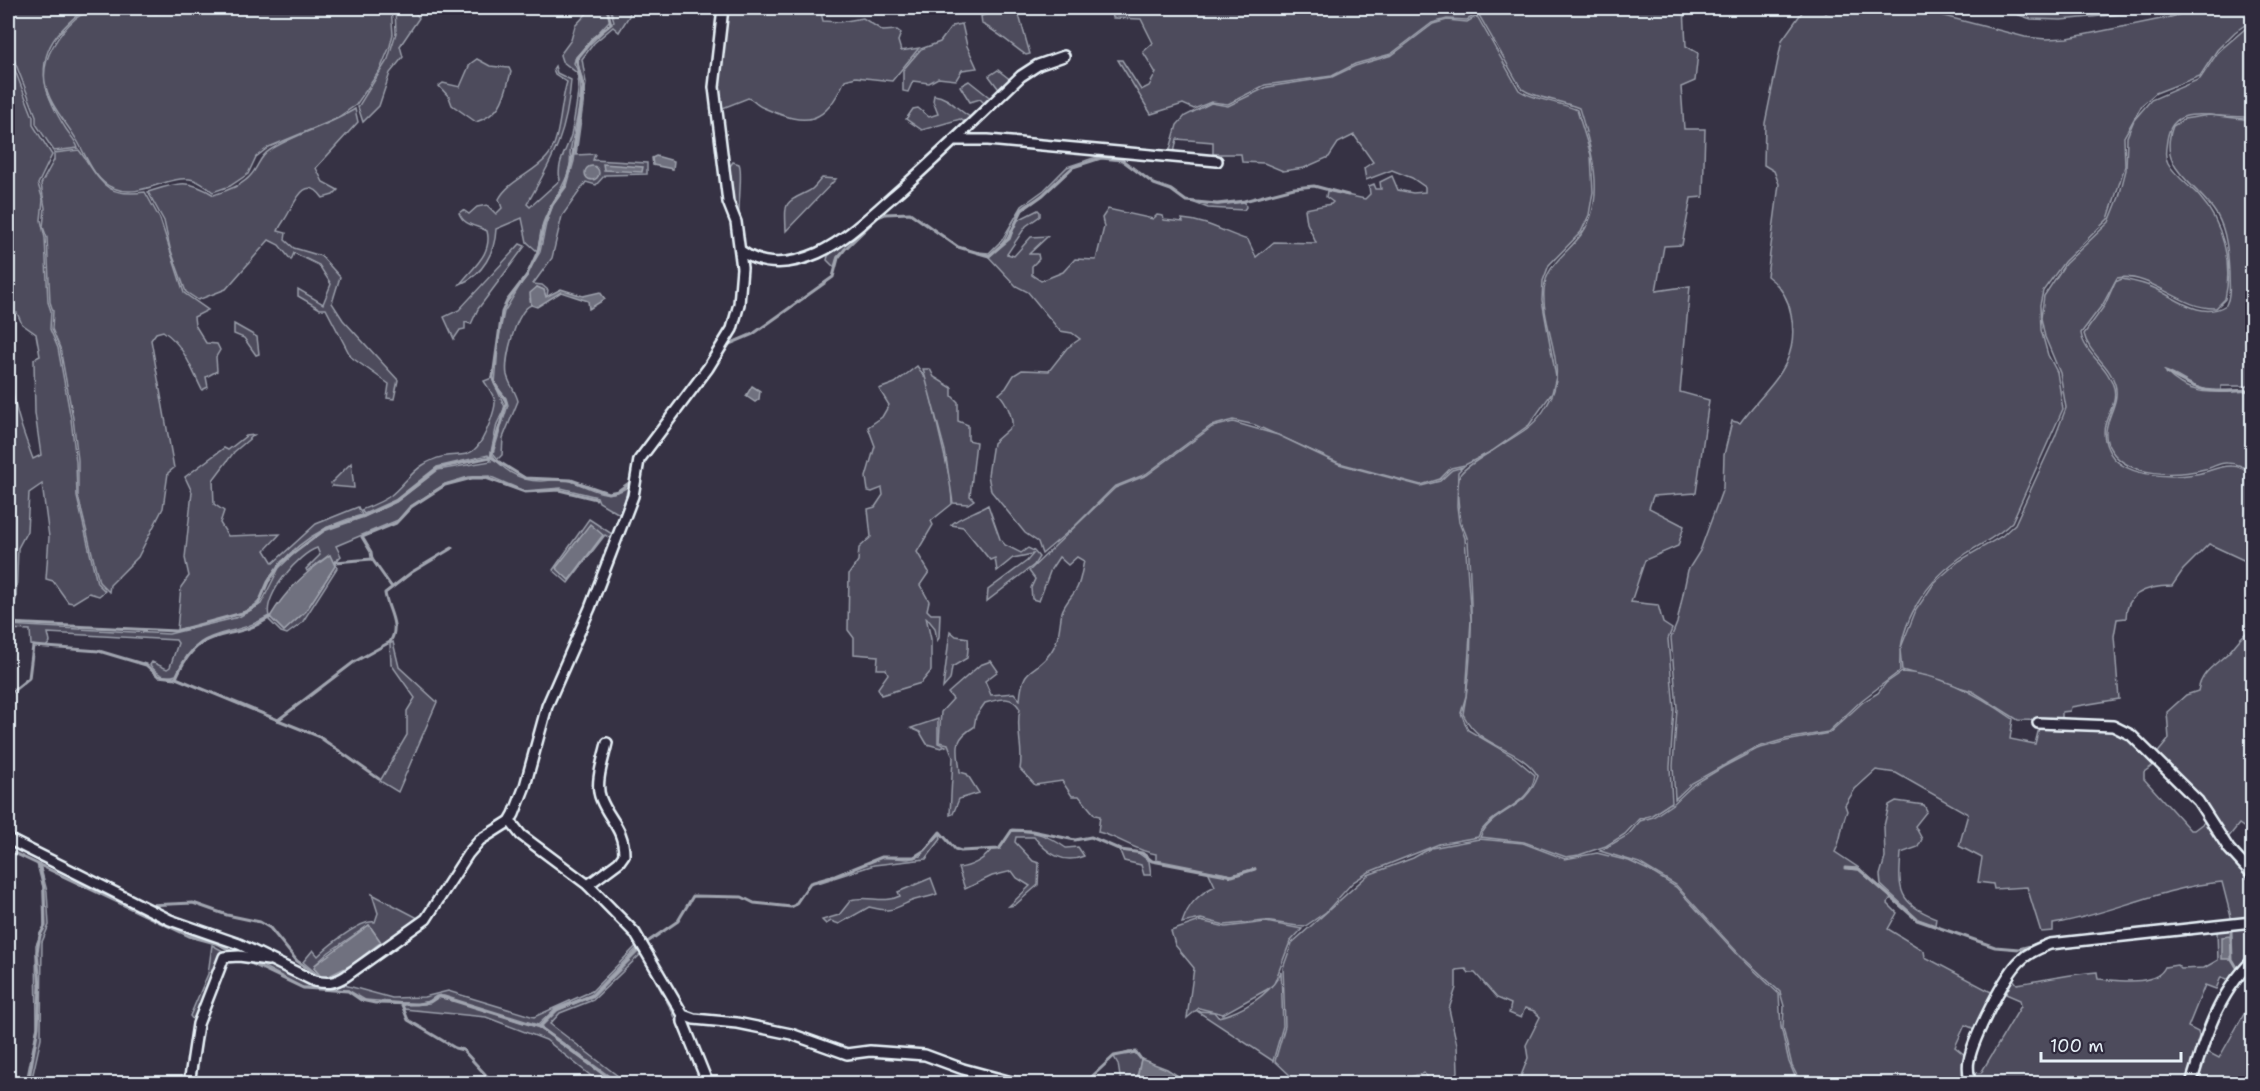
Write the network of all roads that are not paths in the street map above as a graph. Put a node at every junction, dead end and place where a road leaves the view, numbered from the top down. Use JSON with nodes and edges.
{"nodes":[{"id":1,"x":723,"y":8,"type":"edge"},
{"id":2,"x":1064,"y":56,"type":"dead end"},
{"id":3,"x":957,"y":140,"type":"junction"},
{"id":4,"x":1217,"y":161,"type":"dead end"},
{"id":5,"x":741,"y":251,"type":"junction"},
{"id":6,"x":2038,"y":723,"type":"dead end"},
{"id":7,"x":607,"y":742,"type":"dead end"},
{"id":8,"x":510,"y":821,"type":"junction"},
{"id":9,"x":8,"y":839,"type":"edge"},
{"id":10,"x":2253,"y":874,"type":"edge"},
{"id":11,"x":588,"y":885,"type":"junction"},
{"id":12,"x":2253,"y":922,"type":"edge"},
{"id":13,"x":273,"y":961,"type":"junction"},
{"id":14,"x":2253,"y":961,"type":"edge"},
{"id":15,"x":683,"y":1014,"type":"junction"},
{"id":16,"x":189,"y":1083,"type":"edge"},
{"id":17,"x":708,"y":1083,"type":"edge"},
{"id":18,"x":1019,"y":1083,"type":"edge"},
{"id":19,"x":1970,"y":1083,"type":"edge"},
{"id":20,"x":2191,"y":1083,"type":"edge"}],
"edges":[{"from":1,"to":5,"type":"street"},
{"from":2,"to":3,"type":"street"},
{"from":3,"to":4,"type":"street"},
{"from":3,"to":5,"type":"street"},
{"from":5,"to":8,"type":"street"},
{"from":6,"to":10,"type":"street"},
{"from":7,"to":11,"type":"street"},
{"from":8,"to":11,"type":"street"},
{"from":8,"to":13,"type":"street"},
{"from":9,"to":13,"type":"street"},
{"from":11,"to":15,"type":"street"},
{"from":12,"to":19,"type":"street"},
{"from":13,"to":16,"type":"street"},
{"from":14,"to":20,"type":"street"},
{"from":15,"to":17,"type":"street"},
{"from":15,"to":18,"type":"street"}]}
